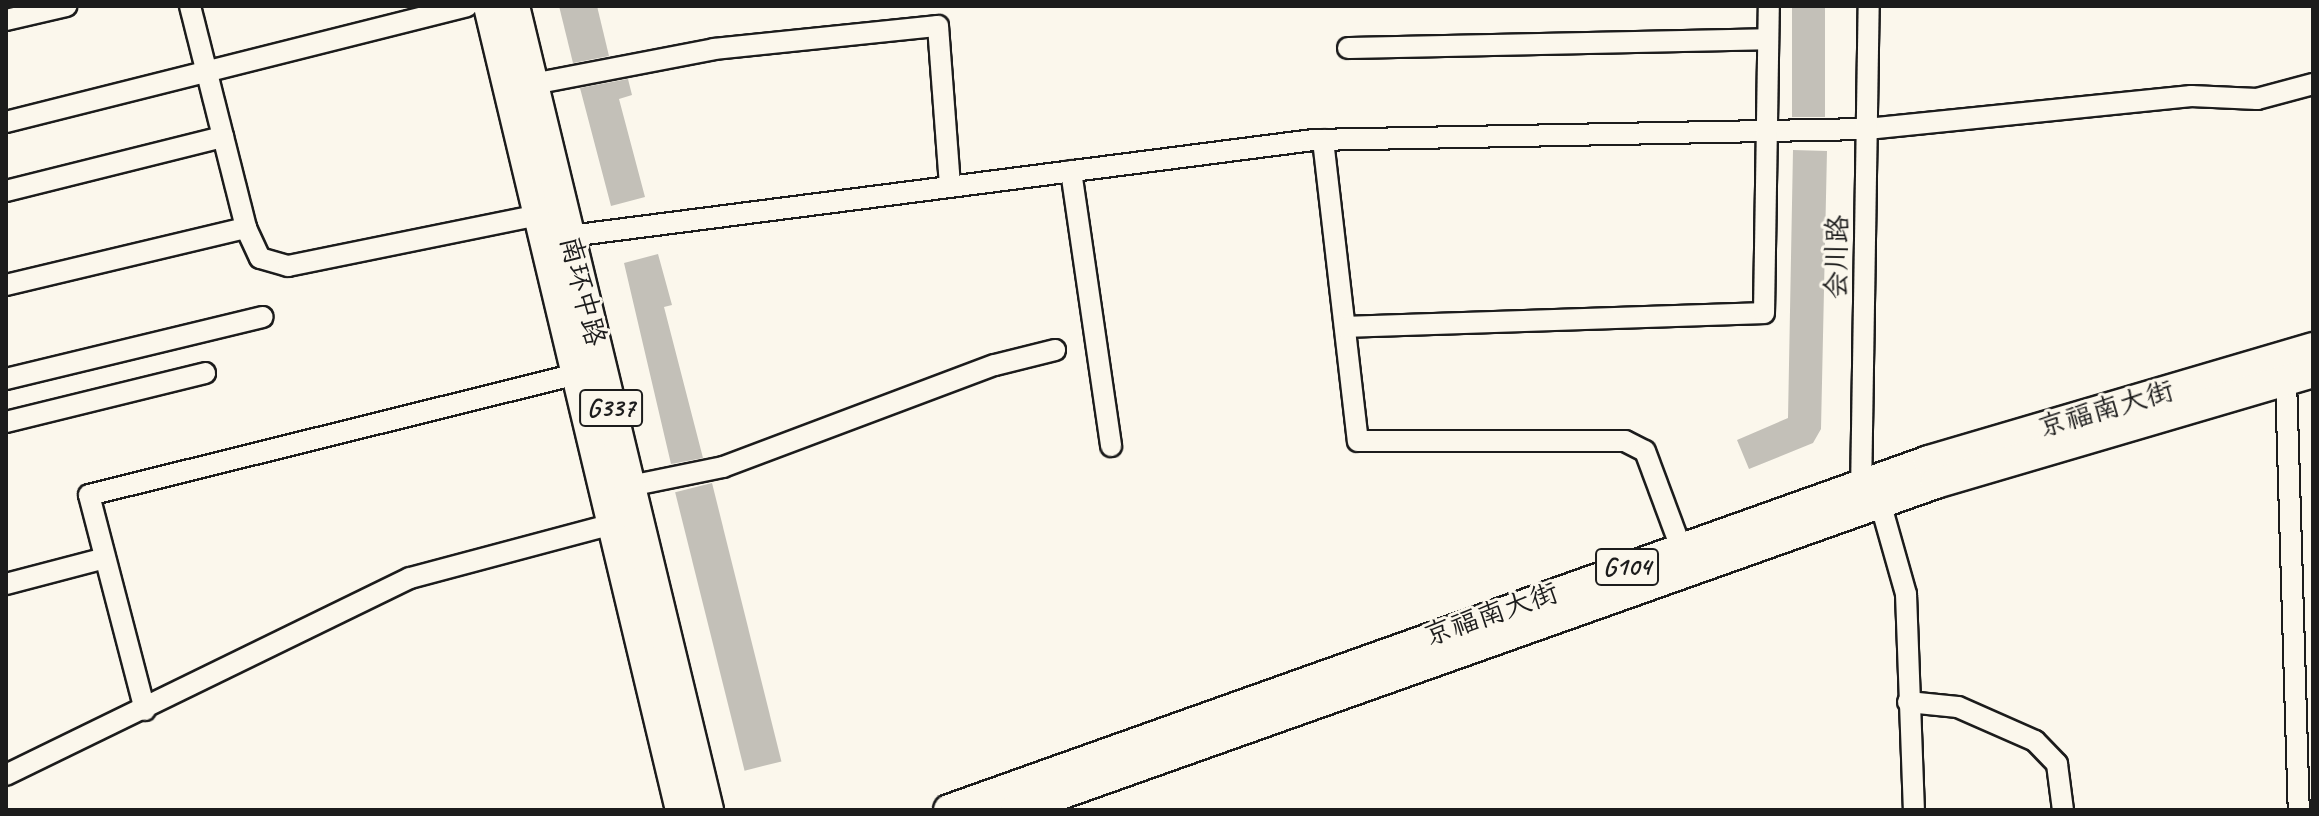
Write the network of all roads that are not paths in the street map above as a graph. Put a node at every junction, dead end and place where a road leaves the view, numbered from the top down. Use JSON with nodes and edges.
{"nodes":[{"id":1,"x":66,"y":6,"type":"edge"},
{"id":2,"x":190,"y":6,"type":"edge"},
{"id":3,"x":467,"y":6,"type":"edge"},
{"id":4,"x":489,"y":6,"type":"edge"},
{"id":5,"x":514,"y":6,"type":"edge"},
{"id":6,"x":1769,"y":6,"type":"edge"},
{"id":7,"x":1869,"y":6,"type":"edge"},
{"id":8,"x":6,"y":20,"type":"edge"},
{"id":9,"x":1768,"y":39,"type":"junction"},
{"id":10,"x":1348,"y":48,"type":"dead end"},
{"id":11,"x":207,"y":71,"type":"junction"},
{"id":12,"x":533,"y":84,"type":"junction"},
{"id":13,"x":2313,"y":84,"type":"edge"},
{"id":14,"x":6,"y":122,"type":"edge"},
{"id":15,"x":1867,"y":129,"type":"junction"},
{"id":16,"x":1767,"y":131,"type":"junction"},
{"id":17,"x":223,"y":137,"type":"junction"},
{"id":18,"x":1323,"y":140,"type":"junction"},
{"id":19,"x":1071,"y":171,"type":"junction"},
{"id":20,"x":950,"y":187,"type":"junction"},
{"id":21,"x":6,"y":191,"type":"edge"},
{"id":22,"x":539,"y":215,"type":"junction"},
{"id":23,"x":246,"y":228,"type":"junction"},
{"id":24,"x":570,"y":236,"type":"junction"},
{"id":25,"x":6,"y":285,"type":"edge"},
{"id":26,"x":263,"y":317,"type":"dead end"},
{"id":27,"x":1345,"y":327,"type":"junction"},
{"id":28,"x":2313,"y":348,"type":"edge"},
{"id":29,"x":1055,"y":350,"type":"dead end"},
{"id":30,"x":205,"y":373,"type":"dead end"},
{"id":31,"x":577,"y":374,"type":"junction"},
{"id":32,"x":2300,"y":376,"type":"edge"},
{"id":33,"x":6,"y":379,"type":"edge"},
{"id":34,"x":6,"y":422,"type":"edge"},
{"id":35,"x":1111,"y":446,"type":"dead end"},
{"id":36,"x":630,"y":486,"type":"junction"},
{"id":37,"x":1868,"y":498,"type":"junction"},
{"id":38,"x":613,"y":524,"type":"junction"},
{"id":39,"x":1681,"y":548,"type":"junction"},
{"id":40,"x":105,"y":558,"type":"junction"},
{"id":41,"x":6,"y":584,"type":"edge"},
{"id":42,"x":1908,"y":702,"type":"junction"},
{"id":43,"x":145,"y":710,"type":"junction"},
{"id":44,"x":6,"y":775,"type":"edge"},
{"id":45,"x":681,"y":810,"type":"edge"},
{"id":46,"x":708,"y":810,"type":"edge"},
{"id":47,"x":949,"y":810,"type":"edge"},
{"id":48,"x":1015,"y":810,"type":"edge"},
{"id":49,"x":1914,"y":810,"type":"edge"},
{"id":50,"x":2063,"y":810,"type":"edge"},
{"id":51,"x":2299,"y":810,"type":"edge"}],
"edges":[{"from":1,"to":8,"type":"street"},
{"from":2,"to":11,"type":"street"},
{"from":3,"to":11,"type":"street"},
{"from":4,"to":22,"type":"highway","name":"南环中路","number":"G337"},
{"from":5,"to":12,"type":"highway","name":"南环中路","number":"G337"},
{"from":6,"to":9,"type":"street"},
{"from":7,"to":15,"type":"street","name":"会川路"},
{"from":9,"to":10,"type":"street"},
{"from":9,"to":16,"type":"street"},
{"from":11,"to":14,"type":"street"},
{"from":11,"to":17,"type":"street"},
{"from":12,"to":20,"type":"street"},
{"from":12,"to":24,"type":"highway","name":"南环中路","number":"G337"},
{"from":13,"to":15,"type":"street"},
{"from":15,"to":16,"type":"street"},
{"from":15,"to":37,"type":"street","name":"会川路"},
{"from":16,"to":18,"type":"street"},
{"from":16,"to":27,"type":"street"},
{"from":17,"to":21,"type":"street"},
{"from":17,"to":23,"type":"street"},
{"from":18,"to":19,"type":"street"},
{"from":18,"to":27,"type":"street"},
{"from":19,"to":20,"type":"street"},
{"from":19,"to":35,"type":"street"},
{"from":20,"to":24,"type":"street"},
{"from":22,"to":23,"type":"street"},
{"from":22,"to":31,"type":"highway","name":"南环中路","number":"G337"},
{"from":23,"to":25,"type":"street"},
{"from":24,"to":36,"type":"highway","name":"南环中路","number":"G337"},
{"from":26,"to":33,"type":"street"},
{"from":27,"to":39,"type":"street"},
{"from":28,"to":37,"type":"highway","name":"京福南大街","number":"G104"},
{"from":29,"to":36,"type":"street"},
{"from":30,"to":34,"type":"street"},
{"from":31,"to":38,"type":"highway","name":"南环中路","number":"G337"},
{"from":31,"to":40,"type":"street"},
{"from":32,"to":37,"type":"highway","name":"京福南大街","number":"G104"},
{"from":32,"to":51,"type":"street"},
{"from":36,"to":46,"type":"highway","name":"南环中路","number":"G337"},
{"from":37,"to":39,"type":"highway","name":"京福南大街","number":"G104"},
{"from":37,"to":42,"type":"street","name":"会川路"},
{"from":37,"to":48,"type":"highway","name":"京福南大街","number":"G104"},
{"from":38,"to":43,"type":"street"},
{"from":38,"to":45,"type":"highway","name":"南环中路","number":"G337"},
{"from":39,"to":47,"type":"highway","name":"京福南大街","number":"G104"},
{"from":40,"to":41,"type":"street"},
{"from":40,"to":43,"type":"street"},
{"from":42,"to":49,"type":"street","name":"会川路"},
{"from":42,"to":50,"type":"street"},
{"from":43,"to":44,"type":"street"}]}
